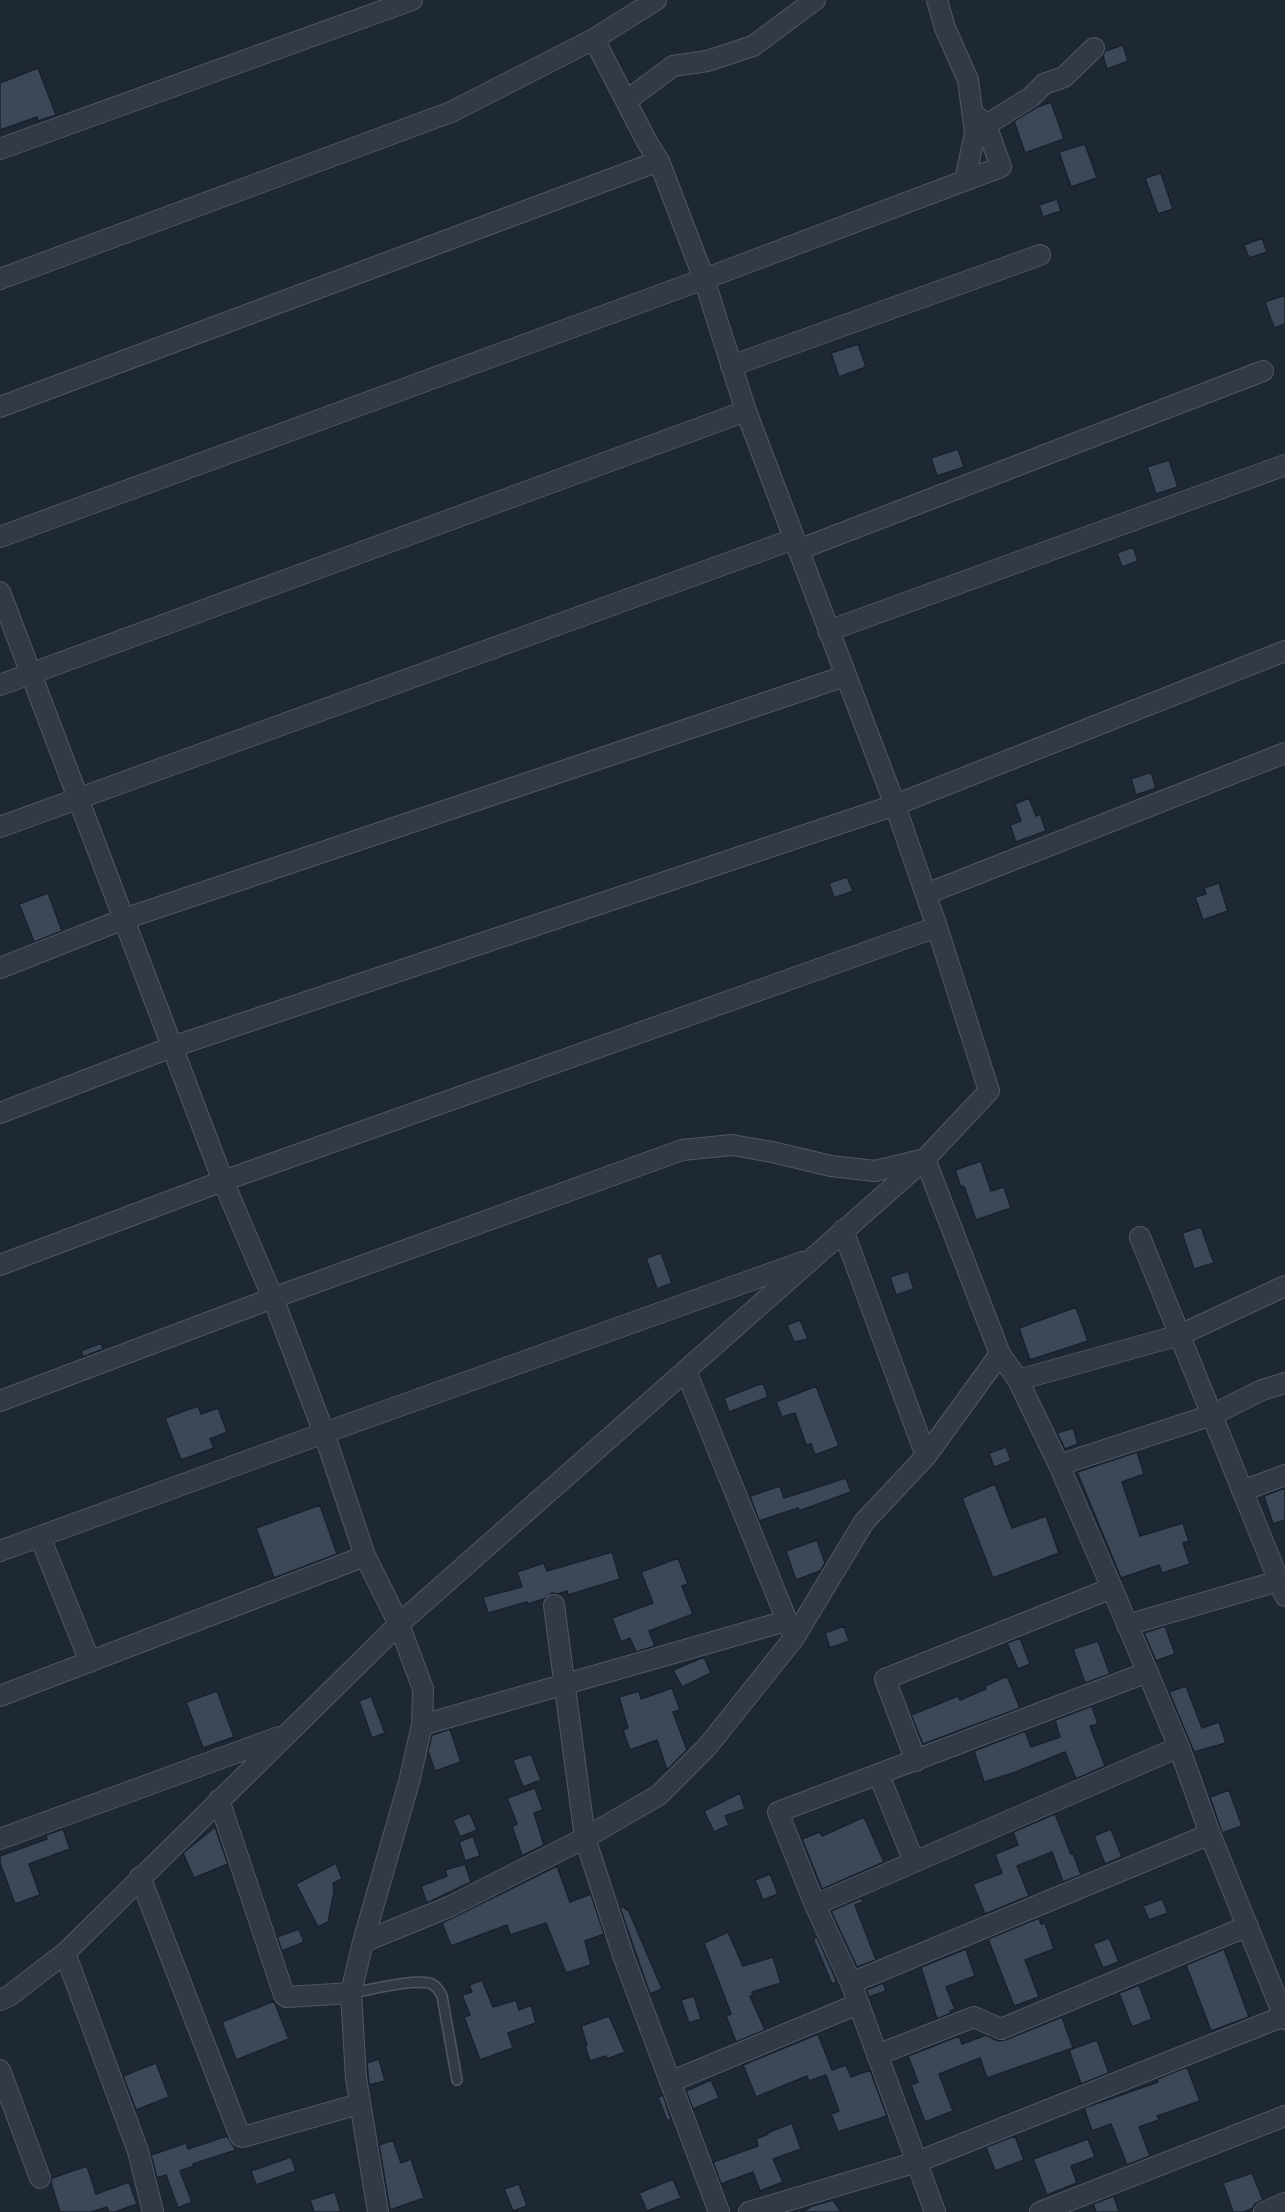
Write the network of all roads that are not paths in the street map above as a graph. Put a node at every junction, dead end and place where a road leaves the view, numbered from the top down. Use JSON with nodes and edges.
{"nodes":[{"id":1,"x":412,"y":0,"type":"edge"},
{"id":2,"x":656,"y":0,"type":"edge"},
{"id":3,"x":815,"y":0,"type":"edge"},
{"id":4,"x":937,"y":0,"type":"edge"},
{"id":5,"x":594,"y":39,"type":"junction"},
{"id":6,"x":1094,"y":48,"type":"dead end"},
{"id":7,"x":626,"y":101,"type":"junction"},
{"id":8,"x":979,"y":119,"type":"junction"},
{"id":9,"x":0,"y":149,"type":"edge"},
{"id":10,"x":660,"y":161,"type":"junction"},
{"id":11,"x":965,"y":180,"type":"junction"},
{"id":12,"x":1040,"y":255,"type":"dead end"},
{"id":13,"x":0,"y":279,"type":"edge"},
{"id":14,"x":704,"y":279,"type":"junction"},
{"id":15,"x":731,"y":366,"type":"junction"},
{"id":16,"x":1263,"y":371,"type":"dead end"},
{"id":17,"x":0,"y":407,"type":"edge"},
{"id":18,"x":746,"y":411,"type":"junction"},
{"id":19,"x":1285,"y":465,"type":"edge"},
{"id":20,"x":0,"y":537,"type":"edge"},
{"id":21,"x":796,"y":544,"type":"junction"},
{"id":22,"x":0,"y":592,"type":"edge"},
{"id":23,"x":828,"y":631,"type":"junction"},
{"id":24,"x":1285,"y":651,"type":"edge"},
{"id":25,"x":31,"y":674,"type":"junction"},
{"id":26,"x":845,"y":676,"type":"junction"},
{"id":27,"x":0,"y":685,"type":"edge"},
{"id":28,"x":1285,"y":753,"type":"edge"},
{"id":29,"x":78,"y":798,"type":"junction"},
{"id":30,"x":895,"y":805,"type":"junction"},
{"id":31,"x":0,"y":827,"type":"edge"},
{"id":32,"x":926,"y":894,"type":"junction"},
{"id":33,"x":124,"y":919,"type":"junction"},
{"id":34,"x":937,"y":927,"type":"junction"},
{"id":35,"x":0,"y":968,"type":"edge"},
{"id":36,"x":172,"y":1047,"type":"junction"},
{"id":37,"x":0,"y":1113,"type":"edge"},
{"id":38,"x":925,"y":1159,"type":"junction"},
{"id":39,"x":223,"y":1181,"type":"junction"},
{"id":40,"x":843,"y":1230,"type":"junction"},
{"id":41,"x":1140,"y":1237,"type":"dead end"},
{"id":42,"x":810,"y":1259,"type":"junction"},
{"id":43,"x":0,"y":1265,"type":"edge"},
{"id":44,"x":1285,"y":1286,"type":"edge"},
{"id":45,"x":273,"y":1298,"type":"junction"},
{"id":46,"x":1180,"y":1335,"type":"junction"},
{"id":47,"x":1000,"y":1354,"type":"junction"},
{"id":48,"x":686,"y":1371,"type":"junction"},
{"id":49,"x":1018,"y":1380,"type":"junction"},
{"id":50,"x":1285,"y":1383,"type":"edge"},
{"id":51,"x":0,"y":1401,"type":"edge"},
{"id":52,"x":1212,"y":1415,"type":"junction"},
{"id":53,"x":324,"y":1433,"type":"junction"},
{"id":54,"x":926,"y":1456,"type":"junction"},
{"id":55,"x":1059,"y":1465,"type":"junction"},
{"id":56,"x":1285,"y":1475,"type":"edge"},
{"id":57,"x":1242,"y":1491,"type":"junction"},
{"id":58,"x":40,"y":1537,"type":"junction"},
{"id":59,"x":0,"y":1551,"type":"edge"},
{"id":60,"x":365,"y":1556,"type":"junction"},
{"id":61,"x":1283,"y":1586,"type":"edge"},
{"id":62,"x":1112,"y":1588,"type":"junction"},
{"id":63,"x":554,"y":1605,"type":"dead end"},
{"id":64,"x":399,"y":1624,"type":"junction"},
{"id":65,"x":1127,"y":1625,"type":"junction"},
{"id":66,"x":790,"y":1630,"type":"junction"},
{"id":67,"x":90,"y":1662,"type":"junction"},
{"id":68,"x":1148,"y":1672,"type":"junction"},
{"id":69,"x":566,"y":1684,"type":"junction"},
{"id":70,"x":0,"y":1696,"type":"edge"},
{"id":71,"x":422,"y":1725,"type":"junction"},
{"id":72,"x":285,"y":1736,"type":"junction"},
{"id":73,"x":1179,"y":1747,"type":"junction"},
{"id":74,"x":916,"y":1761,"type":"junction"},
{"id":75,"x":879,"y":1774,"type":"junction"},
{"id":76,"x":219,"y":1800,"type":"junction"},
{"id":77,"x":1210,"y":1834,"type":"junction"},
{"id":78,"x":585,"y":1838,"type":"junction"},
{"id":79,"x":0,"y":1839,"type":"edge"},
{"id":80,"x":914,"y":1862,"type":"junction"},
{"id":81,"x":140,"y":1877,"type":"junction"},
{"id":82,"x":815,"y":1905,"type":"junction"},
{"id":83,"x":1248,"y":1926,"type":"junction"},
{"id":84,"x":363,"y":1942,"type":"junction"},
{"id":85,"x":65,"y":1953,"type":"junction"},
{"id":86,"x":851,"y":1983,"type":"junction"},
{"id":87,"x":351,"y":1993,"type":"junction"},
{"id":88,"x":0,"y":2000,"type":"edge"},
{"id":89,"x":858,"y":2004,"type":"junction"},
{"id":90,"x":1284,"y":2018,"type":"edge"},
{"id":91,"x":877,"y":2055,"type":"junction"},
{"id":92,"x":0,"y":2070,"type":"edge"},
{"id":93,"x":457,"y":2080,"type":"dead end"},
{"id":94,"x":670,"y":2082,"type":"junction"},
{"id":95,"x":359,"y":2104,"type":"junction"},
{"id":96,"x":1285,"y":2116,"type":"edge"},
{"id":97,"x":917,"y":2162,"type":"junction"},
{"id":98,"x":40,"y":2178,"type":"dead end"},
{"id":99,"x":1285,"y":2203,"type":"edge"},
{"id":100,"x":1085,"y":2204,"type":"edge"},
{"id":101,"x":153,"y":2212,"type":"edge"},
{"id":102,"x":378,"y":2212,"type":"edge"},
{"id":103,"x":719,"y":2212,"type":"edge"},
{"id":104,"x":750,"y":2212,"type":"edge"},
{"id":105,"x":935,"y":2212,"type":"edge"},
{"id":106,"x":1040,"y":2212,"type":"edge"},
{"id":107,"x":1264,"y":2212,"type":"edge"}],
"edges":[{"from":1,"to":9,"type":"street"},
{"from":2,"to":5,"type":"street"},
{"from":3,"to":7,"type":"street"},
{"from":4,"to":8,"type":"street"},
{"from":5,"to":7,"type":"street"},
{"from":5,"to":13,"type":"street"},
{"from":6,"to":8,"type":"street"},
{"from":7,"to":10,"type":"street"},
{"from":8,"to":11,"type":"street"},
{"from":8,"to":11,"type":"street"},
{"from":10,"to":14,"type":"street"},
{"from":10,"to":17,"type":"street"},
{"from":11,"to":14,"type":"street"},
{"from":12,"to":15,"type":"street"},
{"from":14,"to":15,"type":"street"},
{"from":14,"to":20,"type":"street"},
{"from":15,"to":18,"type":"street"},
{"from":16,"to":21,"type":"street"},
{"from":18,"to":21,"type":"street"},
{"from":18,"to":25,"type":"street"},
{"from":19,"to":23,"type":"street"},
{"from":21,"to":23,"type":"street"},
{"from":21,"to":29,"type":"street"},
{"from":22,"to":25,"type":"street"},
{"from":23,"to":26,"type":"street"},
{"from":24,"to":30,"type":"street"},
{"from":25,"to":27,"type":"street"},
{"from":25,"to":29,"type":"street"},
{"from":26,"to":30,"type":"street"},
{"from":26,"to":33,"type":"street"},
{"from":28,"to":32,"type":"street"},
{"from":29,"to":31,"type":"street"},
{"from":29,"to":33,"type":"street"},
{"from":30,"to":32,"type":"street"},
{"from":30,"to":36,"type":"street"},
{"from":32,"to":34,"type":"street"},
{"from":33,"to":35,"type":"street"},
{"from":33,"to":36,"type":"street"},
{"from":34,"to":38,"type":"street"},
{"from":34,"to":39,"type":"street"},
{"from":36,"to":37,"type":"street"},
{"from":36,"to":39,"type":"street"},
{"from":38,"to":40,"type":"street"},
{"from":38,"to":45,"type":"street"},
{"from":38,"to":47,"type":"street"},
{"from":39,"to":43,"type":"street"},
{"from":39,"to":45,"type":"street"},
{"from":40,"to":42,"type":"street"},
{"from":40,"to":54,"type":"street"},
{"from":41,"to":46,"type":"street"},
{"from":42,"to":48,"type":"street"},
{"from":42,"to":53,"type":"street"},
{"from":44,"to":46,"type":"street"},
{"from":45,"to":51,"type":"street"},
{"from":45,"to":53,"type":"street"},
{"from":46,"to":49,"type":"street"},
{"from":46,"to":52,"type":"street"},
{"from":47,"to":49,"type":"street"},
{"from":47,"to":54,"type":"street"},
{"from":48,"to":64,"type":"street"},
{"from":48,"to":66,"type":"street"},
{"from":49,"to":55,"type":"street"},
{"from":50,"to":52,"type":"street"},
{"from":52,"to":55,"type":"street"},
{"from":52,"to":57,"type":"street"},
{"from":53,"to":58,"type":"street"},
{"from":53,"to":60,"type":"street"},
{"from":54,"to":66,"type":"street"},
{"from":55,"to":62,"type":"street"},
{"from":56,"to":57,"type":"street"},
{"from":57,"to":61,"type":"street"},
{"from":58,"to":59,"type":"street"},
{"from":58,"to":67,"type":"street"},
{"from":60,"to":64,"type":"street"},
{"from":60,"to":67,"type":"street"},
{"from":61,"to":65,"type":"street"},
{"from":62,"to":65,"type":"street"},
{"from":62,"to":74,"type":"street"},
{"from":63,"to":69,"type":"street"},
{"from":64,"to":71,"type":"street"},
{"from":64,"to":72,"type":"street"},
{"from":65,"to":68,"type":"street"},
{"from":66,"to":69,"type":"street"},
{"from":66,"to":78,"type":"street"},
{"from":67,"to":70,"type":"street"},
{"from":68,"to":73,"type":"street"},
{"from":68,"to":74,"type":"street"},
{"from":69,"to":71,"type":"street"},
{"from":69,"to":78,"type":"street"},
{"from":71,"to":84,"type":"street"},
{"from":72,"to":76,"type":"street"},
{"from":72,"to":79,"type":"street"},
{"from":73,"to":77,"type":"street"},
{"from":73,"to":80,"type":"street"},
{"from":74,"to":75,"type":"street"},
{"from":75,"to":80,"type":"street"},
{"from":75,"to":82,"type":"street"},
{"from":76,"to":81,"type":"street"},
{"from":76,"to":87,"type":"street"},
{"from":77,"to":83,"type":"street"},
{"from":77,"to":86,"type":"street"},
{"from":78,"to":84,"type":"street"},
{"from":78,"to":94,"type":"street"},
{"from":80,"to":82,"type":"street"},
{"from":81,"to":85,"type":"street"},
{"from":81,"to":95,"type":"street"},
{"from":82,"to":86,"type":"street"},
{"from":83,"to":90,"type":"street"},
{"from":83,"to":91,"type":"street"},
{"from":84,"to":87,"type":"street"},
{"from":85,"to":88,"type":"street"},
{"from":85,"to":101,"type":"street"},
{"from":86,"to":89,"type":"street"},
{"from":87,"to":93,"type":"lane"},
{"from":87,"to":95,"type":"street"},
{"from":89,"to":91,"type":"street"},
{"from":89,"to":94,"type":"street"},
{"from":90,"to":97,"type":"street"},
{"from":91,"to":97,"type":"street"},
{"from":92,"to":98,"type":"street"},
{"from":94,"to":103,"type":"street"},
{"from":95,"to":102,"type":"street"},
{"from":96,"to":100,"type":"street"},
{"from":97,"to":104,"type":"street"},
{"from":97,"to":105,"type":"street"},
{"from":99,"to":107,"type":"street"},
{"from":100,"to":106,"type":"street"}]}
